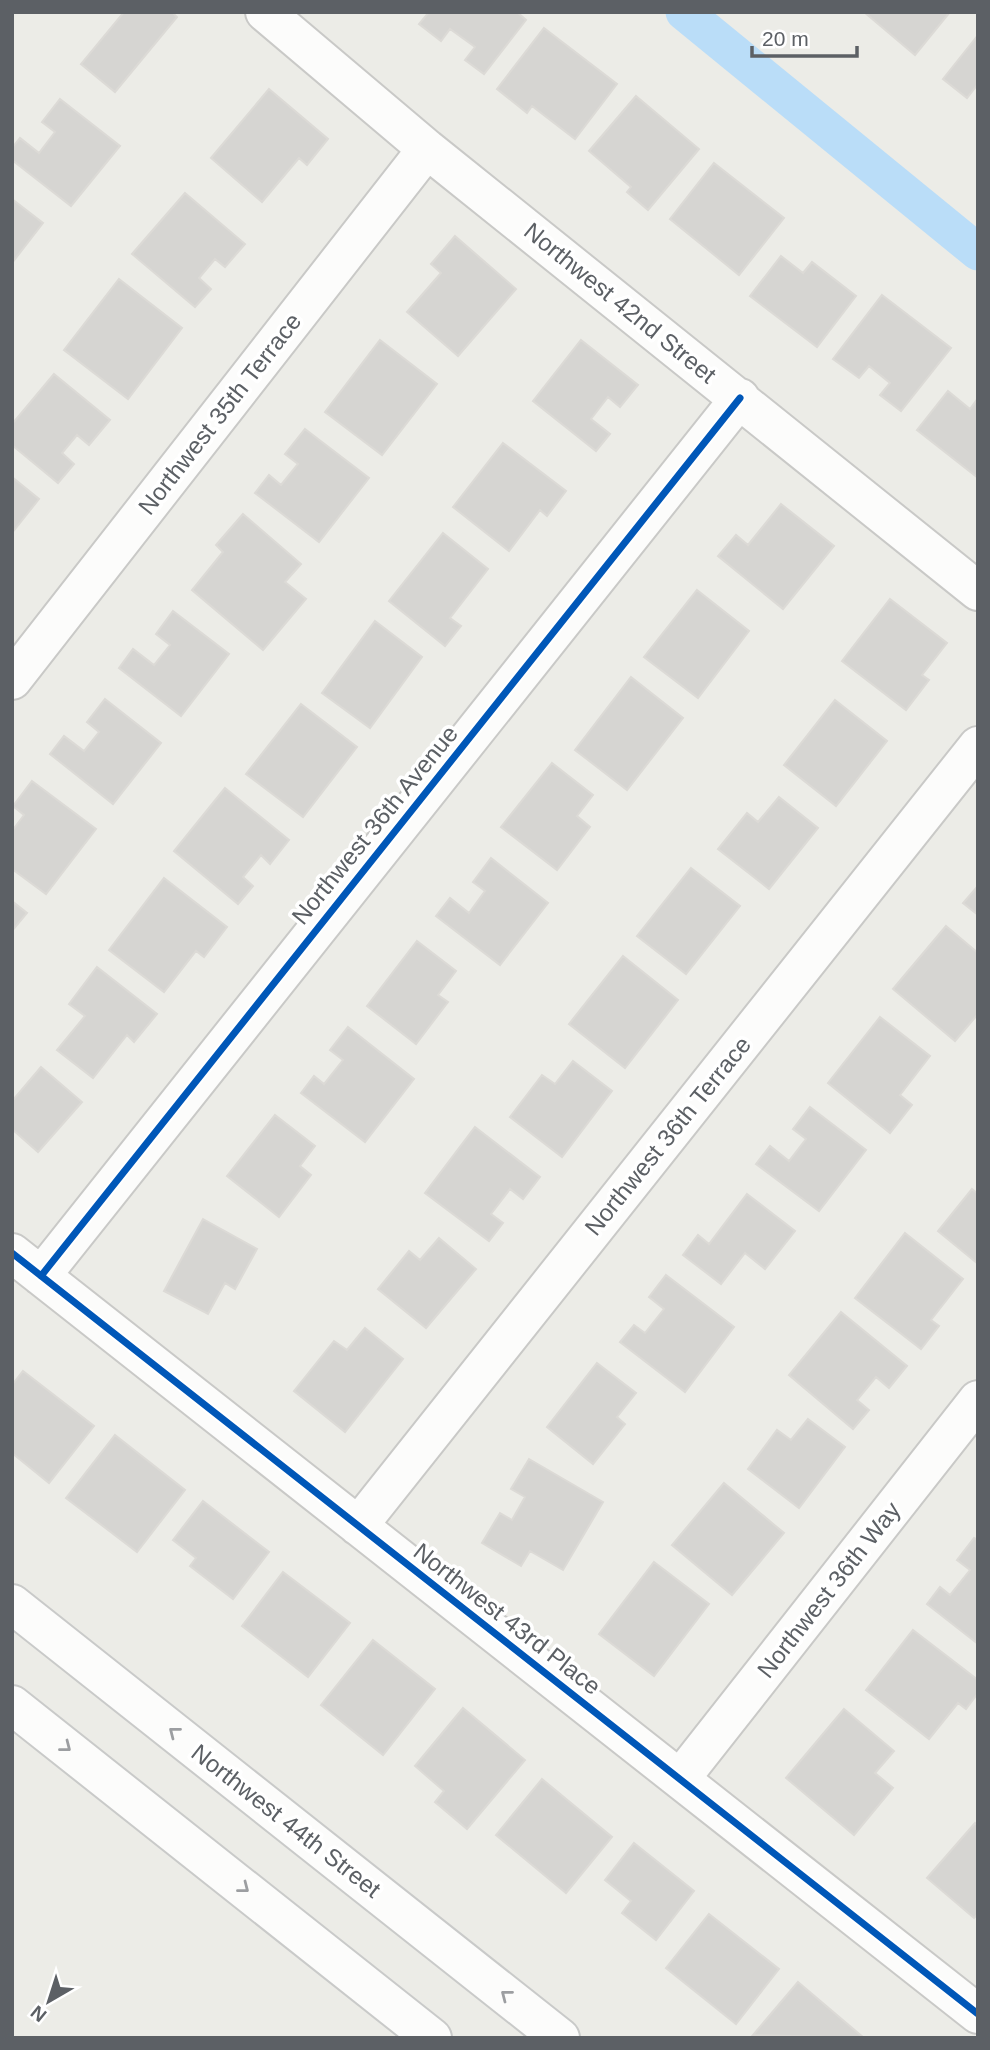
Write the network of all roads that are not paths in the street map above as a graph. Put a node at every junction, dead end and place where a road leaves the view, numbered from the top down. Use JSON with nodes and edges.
{"nodes":[{"id":1,"x":265,"y":12,"type":"edge"},
{"id":2,"x":427,"y":149,"type":"junction"},
{"id":3,"x":740,"y":398,"type":"junction"},
{"id":4,"x":978,"y":591,"type":"edge"},
{"id":5,"x":12,"y":680,"type":"edge"},
{"id":6,"x":978,"y":746,"type":"edge"},
{"id":7,"x":27,"y":1265,"type":"edge"},
{"id":8,"x":978,"y":1400,"type":"edge"},
{"id":9,"x":358,"y":1526,"type":"junction"},
{"id":10,"x":12,"y":1604,"type":"edge"},
{"id":11,"x":12,"y":1704,"type":"edge"},
{"id":12,"x":680,"y":1779,"type":"junction"},
{"id":13,"x":978,"y":2014,"type":"edge"},
{"id":14,"x":432,"y":2038,"type":"edge"},
{"id":15,"x":560,"y":2038,"type":"edge"}],
"edges":[{"from":1,"to":2,"type":"street","name":"Northwest 42nd Street"},
{"from":2,"to":3,"type":"street","name":"Northwest 42nd Street"},
{"from":2,"to":5,"type":"street","name":"Northwest 35th Terrace"},
{"from":3,"to":4,"type":"street","name":"Northwest 42nd Street"},
{"from":3,"to":7,"type":"street","name":"Northwest 36th Avenue"},
{"from":6,"to":9,"type":"street","name":"Northwest 36th Terrace"},
{"from":7,"to":9,"type":"street","name":"Northwest 43rd Place"},
{"from":8,"to":12,"type":"street","name":"Northwest 36th Way"},
{"from":9,"to":12,"type":"street","name":"Northwest 43rd Place"},
{"from":15,"to":10,"type":"street","name":"Northwest 44th Street","one_way":true},
{"from":11,"to":14,"type":"street","one_way":true},
{"from":12,"to":13,"type":"street","name":"Northwest 43rd Place"}]}
